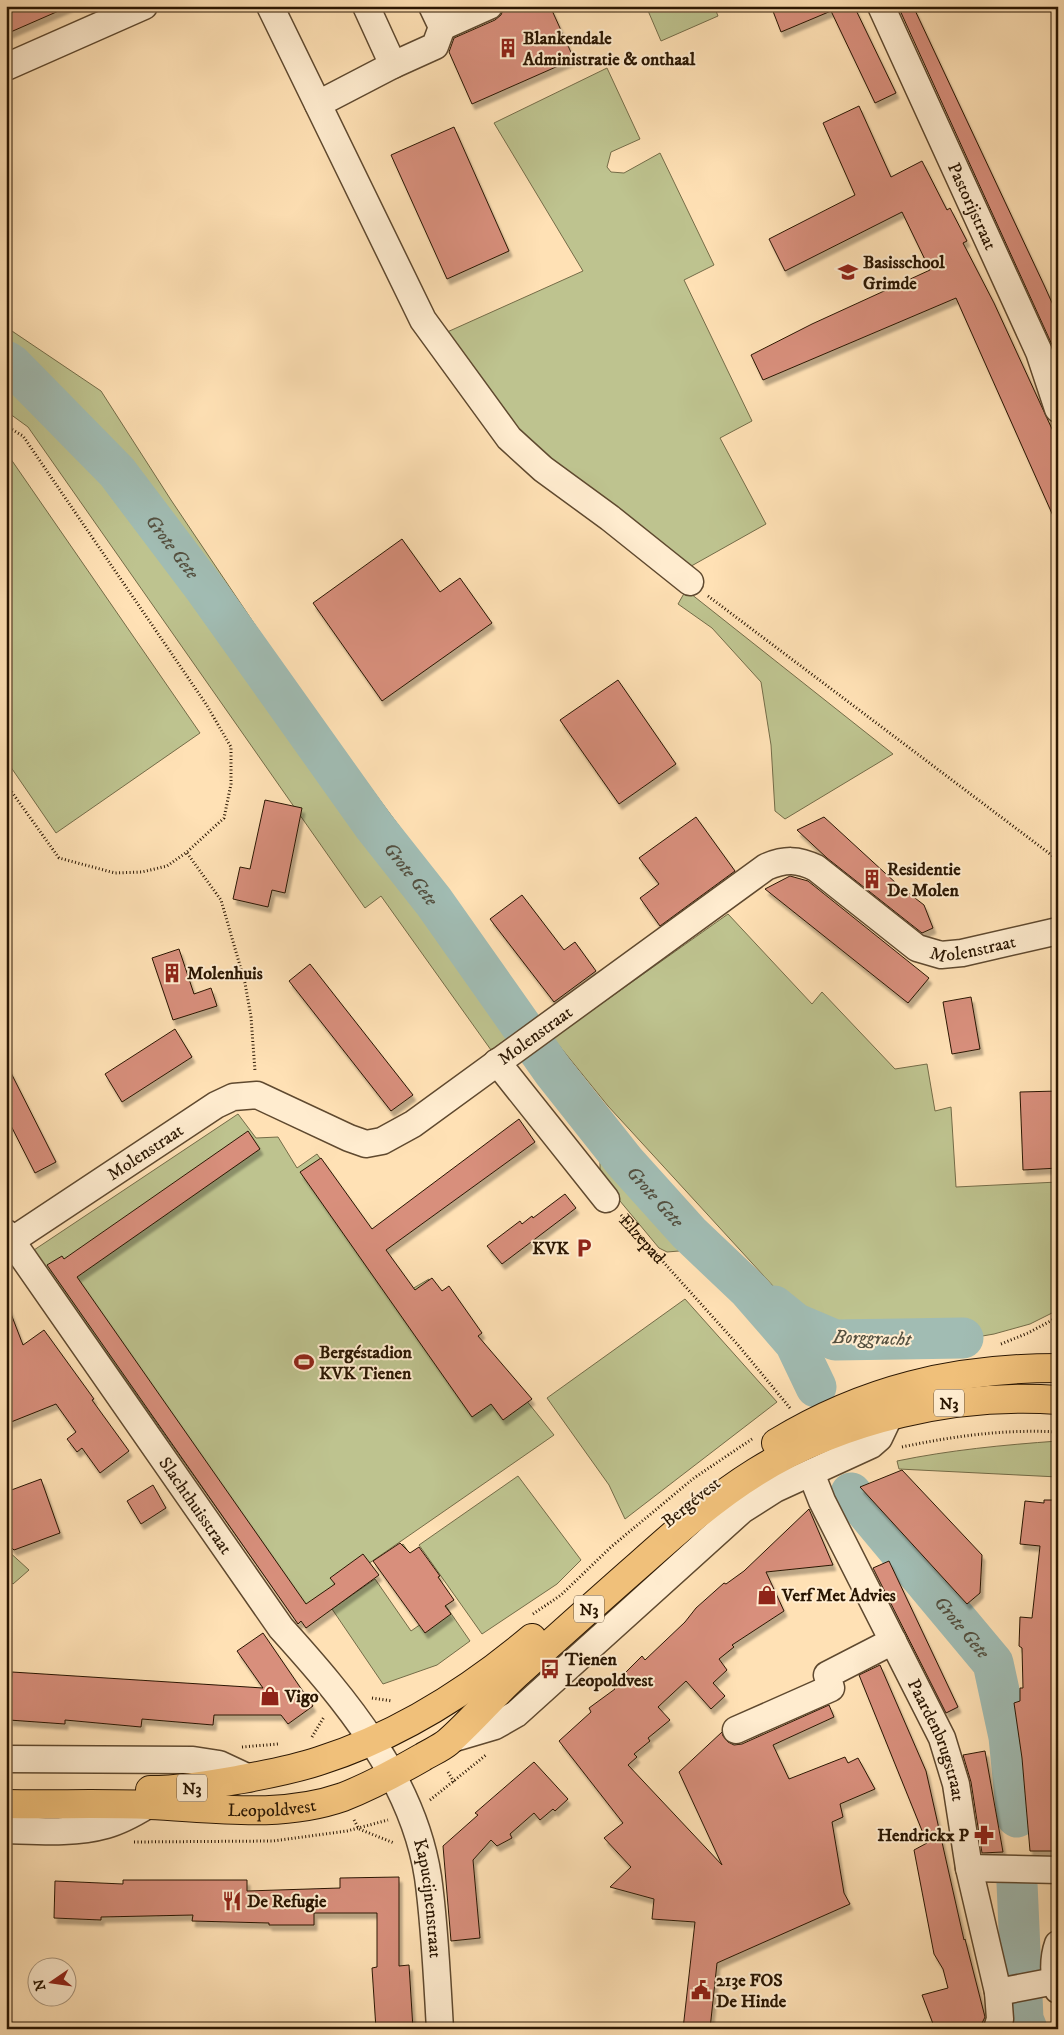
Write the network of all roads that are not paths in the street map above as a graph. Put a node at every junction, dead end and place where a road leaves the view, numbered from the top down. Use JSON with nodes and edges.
{"nodes":[{"id":1,"x":144,"y":6,"type":"edge"},
{"id":2,"x":270,"y":6,"type":"edge"},
{"id":3,"x":366,"y":6,"type":"edge"},
{"id":4,"x":489,"y":6,"type":"edge"},
{"id":5,"x":881,"y":6,"type":"edge"},
{"id":6,"x":437,"y":17,"type":"edge"},
{"id":7,"x":393,"y":65,"type":"junction"},
{"id":8,"x":6,"y":67,"type":"edge"},
{"id":9,"x":318,"y":104,"type":"junction"},
{"id":10,"x":1058,"y":409,"type":"edge"},
{"id":11,"x":690,"y":582,"type":"road end"},
{"id":12,"x":1058,"y":932,"type":"edge"},
{"id":13,"x":505,"y":1057,"type":"junction"},
{"id":14,"x":606,"y":1199,"type":"road end"},
{"id":15,"x":8,"y":1237,"type":"edge"},
{"id":16,"x":1058,"y":1368,"type":"edge"},
{"id":17,"x":1058,"y":1400,"type":"edge"},
{"id":18,"x":889,"y":1417,"type":"junction"},
{"id":19,"x":810,"y":1473,"type":"junction"},
{"id":20,"x":893,"y":1641,"type":"junction"},
{"id":21,"x":736,"y":1730,"type":"dead end"},
{"id":22,"x":451,"y":1738,"type":"junction"},
{"id":23,"x":372,"y":1741,"type":"junction"},
{"id":24,"x":6,"y":1759,"type":"edge"},
{"id":25,"x":392,"y":1775,"type":"junction"},
{"id":26,"x":249,"y":1778,"type":"junction"},
{"id":27,"x":6,"y":1791,"type":"edge"},
{"id":28,"x":6,"y":1804,"type":"edge"},
{"id":29,"x":148,"y":1805,"type":"junction"},
{"id":30,"x":6,"y":1830,"type":"edge"},
{"id":31,"x":969,"y":1868,"type":"junction"},
{"id":32,"x":1058,"y":1870,"type":"edge"},
{"id":33,"x":1058,"y":1944,"type":"edge"},
{"id":34,"x":1031,"y":1987,"type":"edge"},
{"id":35,"x":440,"y":2029,"type":"edge"},
{"id":36,"x":997,"y":2029,"type":"edge"}],
"edges":[{"from":1,"to":8,"type":"street"},
{"from":2,"to":9,"type":"street"},
{"from":3,"to":7,"type":"street"},
{"from":4,"to":6,"type":"street"},
{"from":5,"to":10,"type":"street","name":"Pastorijstraat"},
{"from":6,"to":7,"type":"street"},
{"from":7,"to":9,"type":"street"},
{"from":9,"to":11,"type":"street"},
{"from":12,"to":13,"type":"street","name":"Molenstraat"},
{"from":13,"to":14,"type":"street","name":"Elzepad"},
{"from":13,"to":15,"type":"street","name":"Molenstraat"},
{"from":15,"to":23,"type":"street","name":"Slachthuisstraat"},
{"from":16,"to":23,"type":"main road","name":"Bergévest","number":"N3"},
{"from":17,"to":18,"type":"main road","name":"Bergévest","number":"N3"},
{"from":18,"to":19,"type":"street","name":"Bergévest"},
{"from":18,"to":22,"type":"main road","name":"Bergévest","number":"N3"},
{"from":19,"to":20,"type":"street","name":"Paardenbrugstraat"},
{"from":19,"to":22,"type":"street","name":"Bergévest"},
{"from":20,"to":21,"type":"street"},
{"from":20,"to":31,"type":"street","name":"Paardenbrugstraat"},
{"from":22,"to":25,"type":"main road","name":"Bergévest","number":"N3"},
{"from":23,"to":25,"type":"street","name":"Slachthuisstraat"},
{"from":23,"to":26,"type":"main road","name":"Leopoldvest","number":"N3"},
{"from":24,"to":26,"type":"street","name":"Leopoldvest"},
{"from":25,"to":29,"type":"main road","name":"Leopoldvest","number":"N3"},
{"from":25,"to":35,"type":"street","name":"Kapucijnenstraat"},
{"from":26,"to":27,"type":"main road","name":"Leopoldvest","number":"N3"},
{"from":28,"to":29,"type":"main road","name":"Leopoldvest","number":"N3"},
{"from":29,"to":30,"type":"street"},
{"from":31,"to":32,"type":"street"},
{"from":31,"to":34,"type":"street","name":"Paardenbrugstraat"},
{"from":33,"to":34,"type":"street"},
{"from":34,"to":36,"type":"street"}]}
